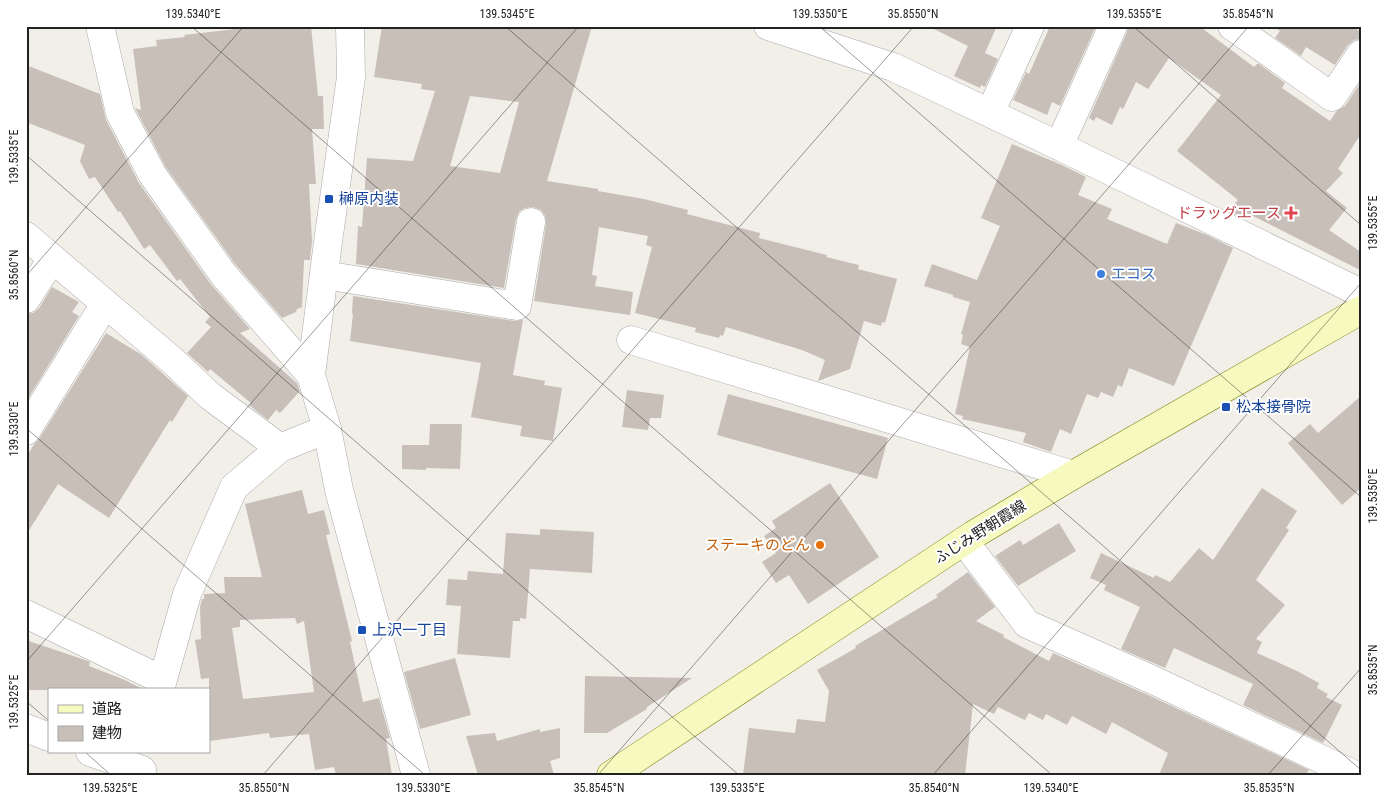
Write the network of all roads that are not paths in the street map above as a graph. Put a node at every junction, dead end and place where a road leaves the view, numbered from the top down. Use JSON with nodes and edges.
{"nodes":[{"id":1,"x":100,"y":26,"type":"edge"},
{"id":2,"x":350,"y":26,"type":"edge"},
{"id":3,"x":768,"y":26,"type":"edge"},
{"id":4,"x":1030,"y":26,"type":"edge"},
{"id":5,"x":1113,"y":26,"type":"edge"},
{"id":6,"x":1232,"y":26,"type":"edge"},
{"id":7,"x":1361,"y":54,"type":"edge"},
{"id":8,"x":990,"y":113,"type":"junction"},
{"id":9,"x":1059,"y":146,"type":"junction"},
{"id":10,"x":531,"y":222,"type":"dead end"},
{"id":11,"x":26,"y":236,"type":"edge"},
{"id":12,"x":52,"y":259,"type":"junction"},
{"id":13,"x":324,"y":275,"type":"junction"},
{"id":14,"x":1361,"y":293,"type":"edge"},
{"id":15,"x":26,"y":299,"type":"edge"},
{"id":16,"x":105,"y":304,"type":"junction"},
{"id":17,"x":1361,"y":310,"type":"edge"},
{"id":18,"x":631,"y":340,"type":"dead end"},
{"id":19,"x":311,"y":376,"type":"junction"},
{"id":20,"x":327,"y":429,"type":"junction"},
{"id":21,"x":26,"y":431,"type":"edge"},
{"id":22,"x":280,"y":448,"type":"junction"},
{"id":23,"x":1073,"y":475,"type":"junction"},
{"id":24,"x":964,"y":541,"type":"junction"},
{"id":25,"x":26,"y":614,"type":"edge"},
{"id":26,"x":161,"y":685,"type":"edge"},
{"id":27,"x":26,"y":728,"type":"edge"},
{"id":28,"x":48,"y":737,"type":"edge"},
{"id":29,"x":97,"y":754,"type":"edge"},
{"id":30,"x":142,"y":766,"type":"edge"},
{"id":31,"x":1361,"y":766,"type":"edge"},
{"id":32,"x":416,"y":775,"type":"edge"},
{"id":33,"x":611,"y":775,"type":"edge"},
{"id":34,"x":1355,"y":775,"type":"edge"}],
"edges":[{"from":1,"to":19,"type":"street"},
{"from":2,"to":13,"type":"street"},
{"from":3,"to":8,"type":"street"},
{"from":4,"to":8,"type":"street"},
{"from":5,"to":9,"type":"street"},
{"from":6,"to":7,"type":"street"},
{"from":8,"to":9,"type":"street"},
{"from":9,"to":14,"type":"street"},
{"from":10,"to":13,"type":"street"},
{"from":11,"to":12,"type":"street"},
{"from":12,"to":15,"type":"street"},
{"from":12,"to":16,"type":"street"},
{"from":13,"to":19,"type":"street"},
{"from":16,"to":21,"type":"street"},
{"from":16,"to":22,"type":"street"},
{"from":17,"to":23,"type":"main road","name":"ふじみ野朝霞線"},
{"from":18,"to":23,"type":"street"},
{"from":19,"to":20,"type":"street"},
{"from":20,"to":22,"type":"street"},
{"from":20,"to":32,"type":"street"},
{"from":22,"to":26,"type":"street"},
{"from":23,"to":24,"type":"main road","name":"ふじみ野朝霞線"},
{"from":24,"to":33,"type":"main road","name":"ふじみ野朝霞線"},
{"from":24,"to":34,"type":"street"},
{"from":25,"to":26,"type":"street"},
{"from":27,"to":28,"type":"street"},
{"from":29,"to":30,"type":"street"},
{"from":31,"to":34,"type":"street"}]}
